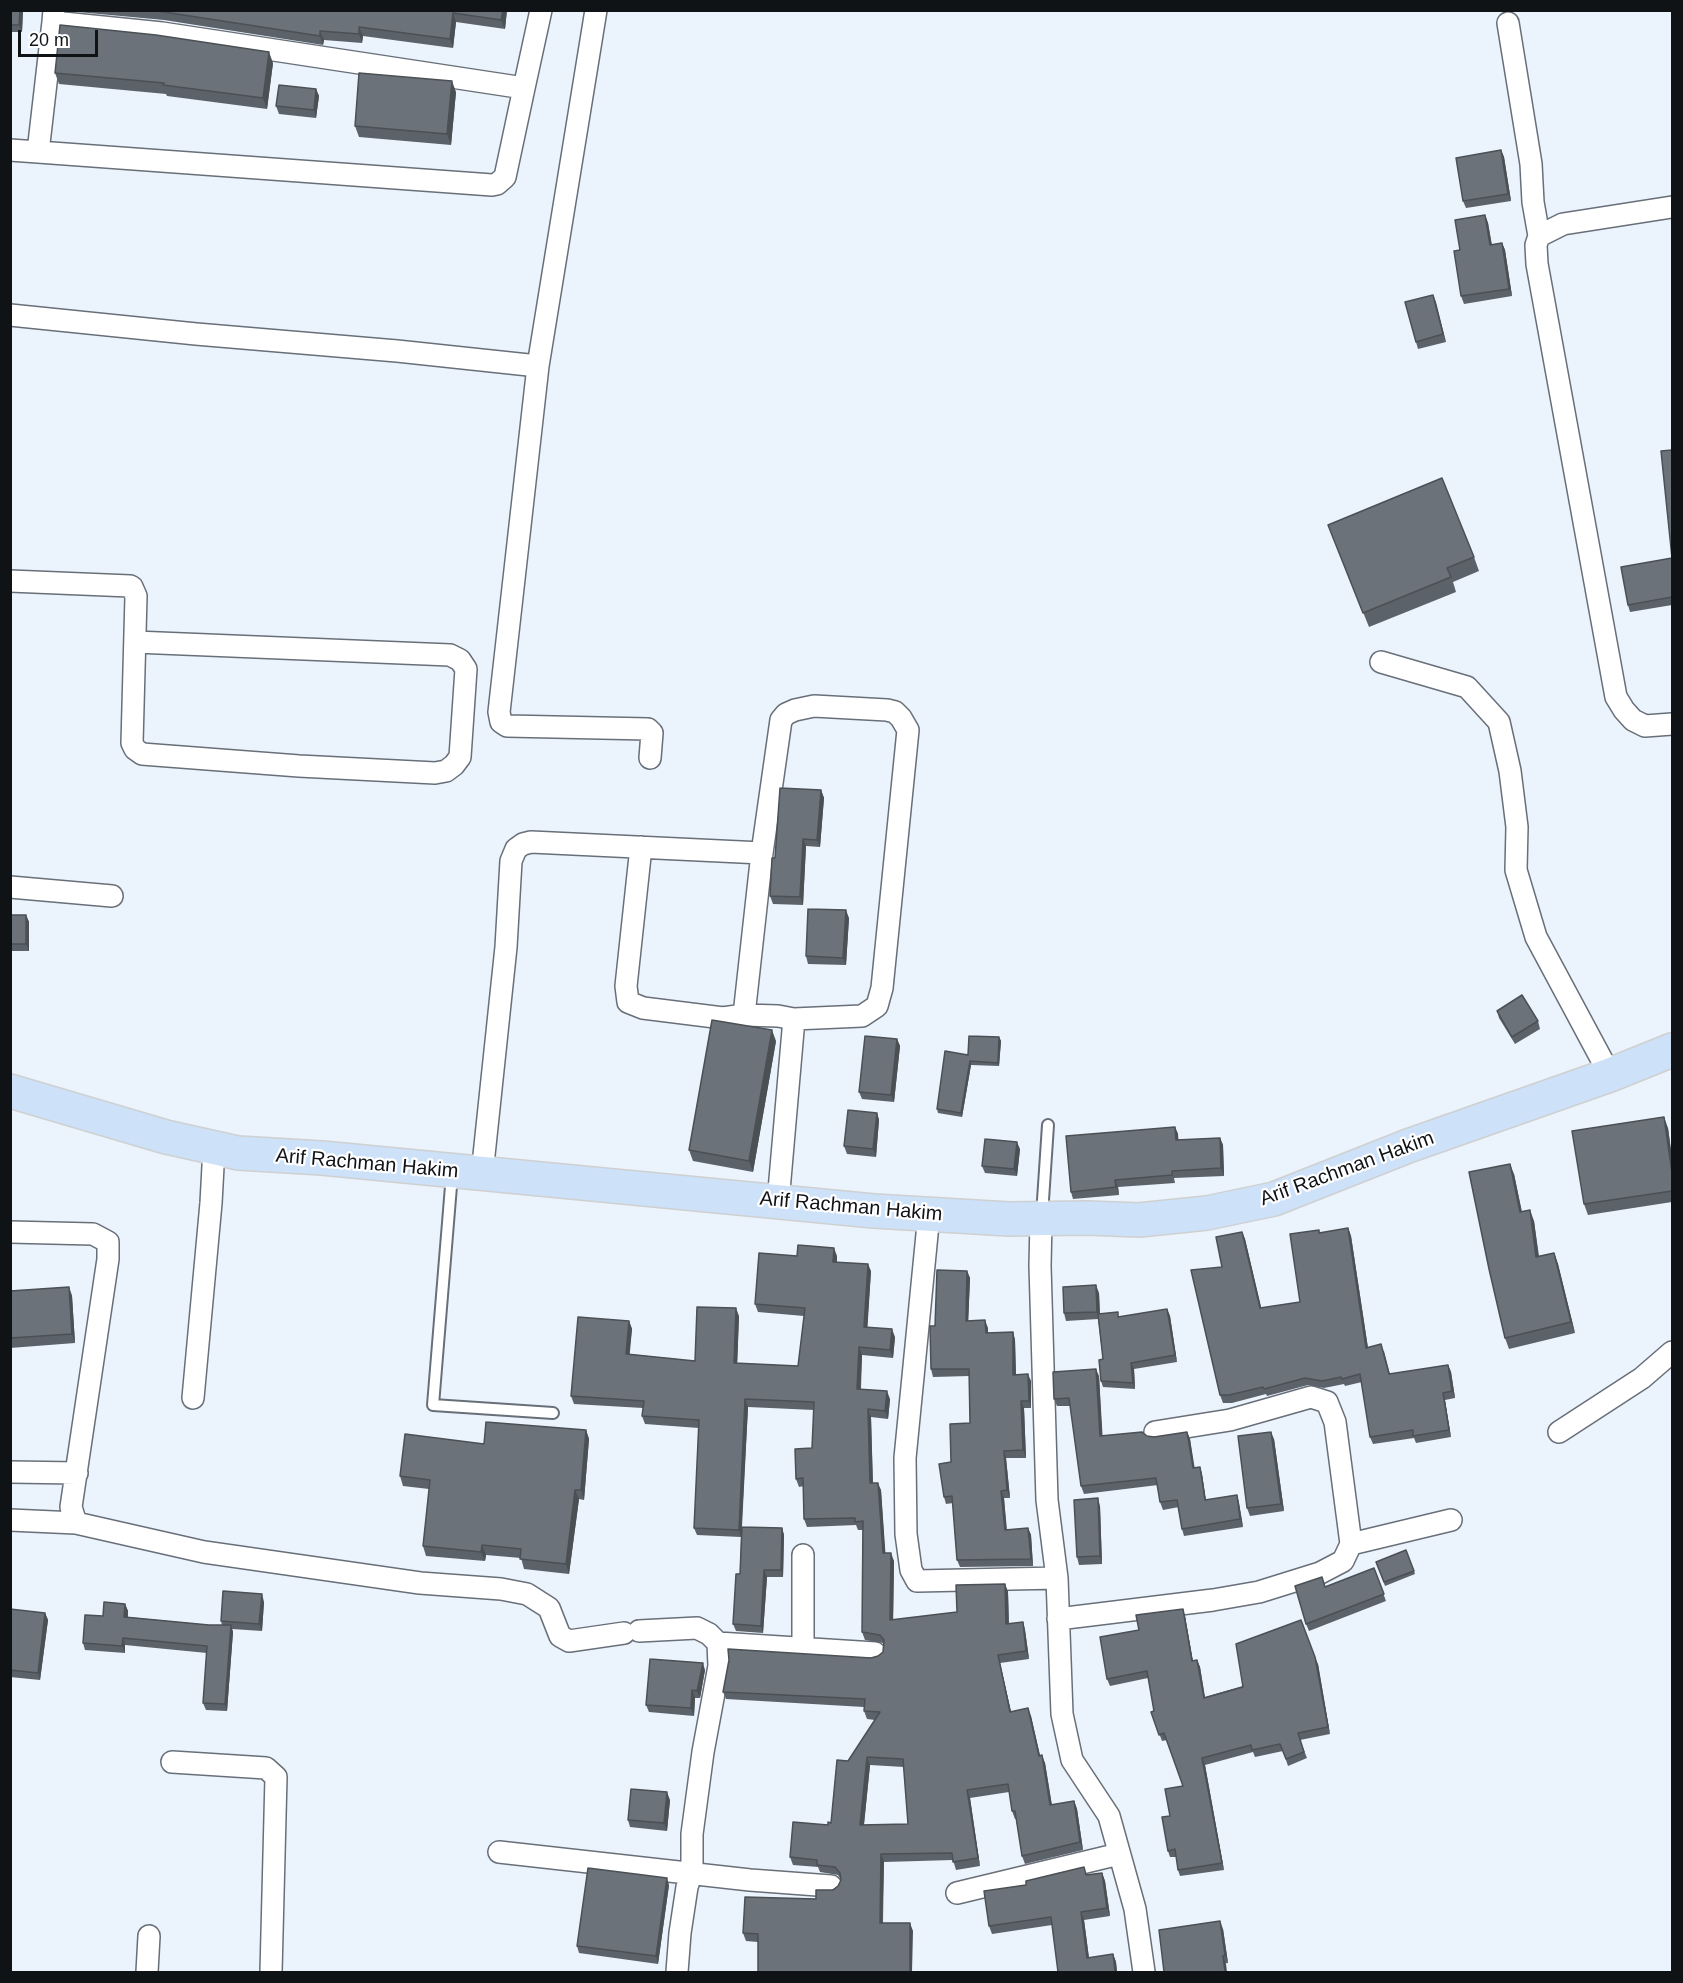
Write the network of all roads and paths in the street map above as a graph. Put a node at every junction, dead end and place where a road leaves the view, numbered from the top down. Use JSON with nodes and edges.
{"nodes":[{"id":1,"x":541,"y":10,"type":"edge"},
{"id":2,"x":596,"y":10,"type":"edge"},
{"id":3,"x":54,"y":16,"type":"edge"},
{"id":4,"x":1508,"y":23,"type":"dead end"},
{"id":5,"x":524,"y":88,"type":"junction"},
{"id":6,"x":10,"y":150,"type":"edge"},
{"id":7,"x":38,"y":152,"type":"junction"},
{"id":8,"x":1672,"y":207,"type":"edge"},
{"id":9,"x":1539,"y":236,"type":"junction"},
{"id":10,"x":10,"y":315,"type":"edge"},
{"id":11,"x":538,"y":366,"type":"junction"},
{"id":12,"x":10,"y":581,"type":"edge"},
{"id":13,"x":135,"y":642,"type":"junction"},
{"id":14,"x":1382,"y":662,"type":"dead end"},
{"id":15,"x":1672,"y":723,"type":"edge"},
{"id":16,"x":650,"y":758,"type":"dead end"},
{"id":17,"x":641,"y":847,"type":"junction"},
{"id":18,"x":762,"y":853,"type":"junction"},
{"id":19,"x":10,"y":887,"type":"edge"},
{"id":20,"x":112,"y":896,"type":"dead end"},
{"id":21,"x":744,"y":1016,"type":"junction"},
{"id":22,"x":794,"y":1019,"type":"junction"},
{"id":23,"x":1672,"y":1050,"type":"edge"},
{"id":24,"x":1610,"y":1075,"type":"junction"},
{"id":25,"x":10,"y":1091,"type":"edge"},
{"id":26,"x":1048,"y":1125,"type":"dead end"},
{"id":27,"x":214,"y":1148,"type":"junction"},
{"id":28,"x":467,"y":1172,"type":"junction"},
{"id":29,"x":778,"y":1202,"type":"junction"},
{"id":30,"x":929,"y":1214,"type":"junction"},
{"id":31,"x":1041,"y":1220,"type":"junction"},
{"id":32,"x":10,"y":1232,"type":"edge"},
{"id":33,"x":1672,"y":1352,"type":"edge"},
{"id":34,"x":193,"y":1398,"type":"dead end"},
{"id":35,"x":553,"y":1413,"type":"dead end"},
{"id":36,"x":1155,"y":1432,"type":"dead end"},
{"id":37,"x":1558,"y":1432,"type":"dead end"},
{"id":38,"x":10,"y":1472,"type":"edge"},
{"id":39,"x":77,"y":1473,"type":"junction"},
{"id":40,"x":10,"y":1520,"type":"edge"},
{"id":41,"x":1451,"y":1520,"type":"dead end"},
{"id":42,"x":76,"y":1523,"type":"junction"},
{"id":43,"x":1351,"y":1544,"type":"junction"},
{"id":44,"x":803,"y":1555,"type":"dead end"},
{"id":45,"x":1057,"y":1578,"type":"junction"},
{"id":46,"x":1058,"y":1619,"type":"junction"},
{"id":47,"x":718,"y":1643,"type":"junction"},
{"id":48,"x":803,"y":1648,"type":"junction"},
{"id":49,"x":875,"y":1653,"type":"dead end"},
{"id":50,"x":172,"y":1762,"type":"dead end"},
{"id":51,"x":499,"y":1852,"type":"dead end"},
{"id":52,"x":1119,"y":1854,"type":"junction"},
{"id":53,"x":692,"y":1872,"type":"junction"},
{"id":54,"x":831,"y":1886,"type":"dead end"},
{"id":55,"x":957,"y":1893,"type":"dead end"},
{"id":56,"x":148,"y":1936,"type":"dead end"},
{"id":57,"x":147,"y":1972,"type":"edge"},
{"id":58,"x":271,"y":1972,"type":"edge"},
{"id":59,"x":676,"y":1972,"type":"edge"},
{"id":60,"x":1144,"y":1972,"type":"edge"}],
"edges":[{"from":1,"to":5,"type":"street"},
{"from":2,"to":11,"type":"street"},
{"from":3,"to":5,"type":"street"},
{"from":3,"to":7,"type":"street"},
{"from":4,"to":9,"type":"street"},
{"from":5,"to":7,"type":"street"},
{"from":6,"to":7,"type":"street"},
{"from":8,"to":9,"type":"street"},
{"from":9,"to":15,"type":"street"},
{"from":10,"to":11,"type":"street"},
{"from":11,"to":16,"type":"street"},
{"from":12,"to":13,"type":"street"},
{"from":13,"to":13,"type":"street"},
{"from":14,"to":24,"type":"street"},
{"from":17,"to":18,"type":"street"},
{"from":17,"to":21,"type":"street"},
{"from":17,"to":28,"type":"street"},
{"from":18,"to":21,"type":"street"},
{"from":18,"to":22,"type":"street"},
{"from":19,"to":20,"type":"street"},
{"from":21,"to":22,"type":"street"},
{"from":22,"to":29,"type":"street"},
{"from":23,"to":24,"type":"main road","name":"Arif Rachman Hakim"},
{"from":24,"to":31,"type":"main road","name":"Arif Rachman Hakim"},
{"from":25,"to":27,"type":"main road","name":"Arif Rachman Hakim"},
{"from":26,"to":31,"type":"lane"},
{"from":27,"to":28,"type":"main road","name":"Arif Rachman Hakim"},
{"from":27,"to":34,"type":"street"},
{"from":28,"to":29,"type":"main road","name":"Arif Rachman Hakim"},
{"from":28,"to":35,"type":"lane"},
{"from":29,"to":30,"type":"main road","name":"Arif Rachman Hakim"},
{"from":30,"to":31,"type":"main road","name":"Arif Rachman Hakim"},
{"from":30,"to":45,"type":"street"},
{"from":31,"to":45,"type":"street"},
{"from":32,"to":39,"type":"street"},
{"from":33,"to":37,"type":"street"},
{"from":36,"to":43,"type":"street"},
{"from":38,"to":39,"type":"street"},
{"from":39,"to":42,"type":"street"},
{"from":40,"to":42,"type":"street"},
{"from":41,"to":43,"type":"street"},
{"from":42,"to":47,"type":"street"},
{"from":43,"to":46,"type":"street"},
{"from":44,"to":48,"type":"street"},
{"from":45,"to":46,"type":"street"},
{"from":46,"to":52,"type":"street"},
{"from":47,"to":48,"type":"street"},
{"from":47,"to":53,"type":"street"},
{"from":48,"to":49,"type":"street"},
{"from":50,"to":58,"type":"street"},
{"from":51,"to":53,"type":"street"},
{"from":52,"to":55,"type":"street"},
{"from":52,"to":60,"type":"street"},
{"from":53,"to":54,"type":"street"},
{"from":53,"to":59,"type":"street"},
{"from":56,"to":57,"type":"street"}]}
